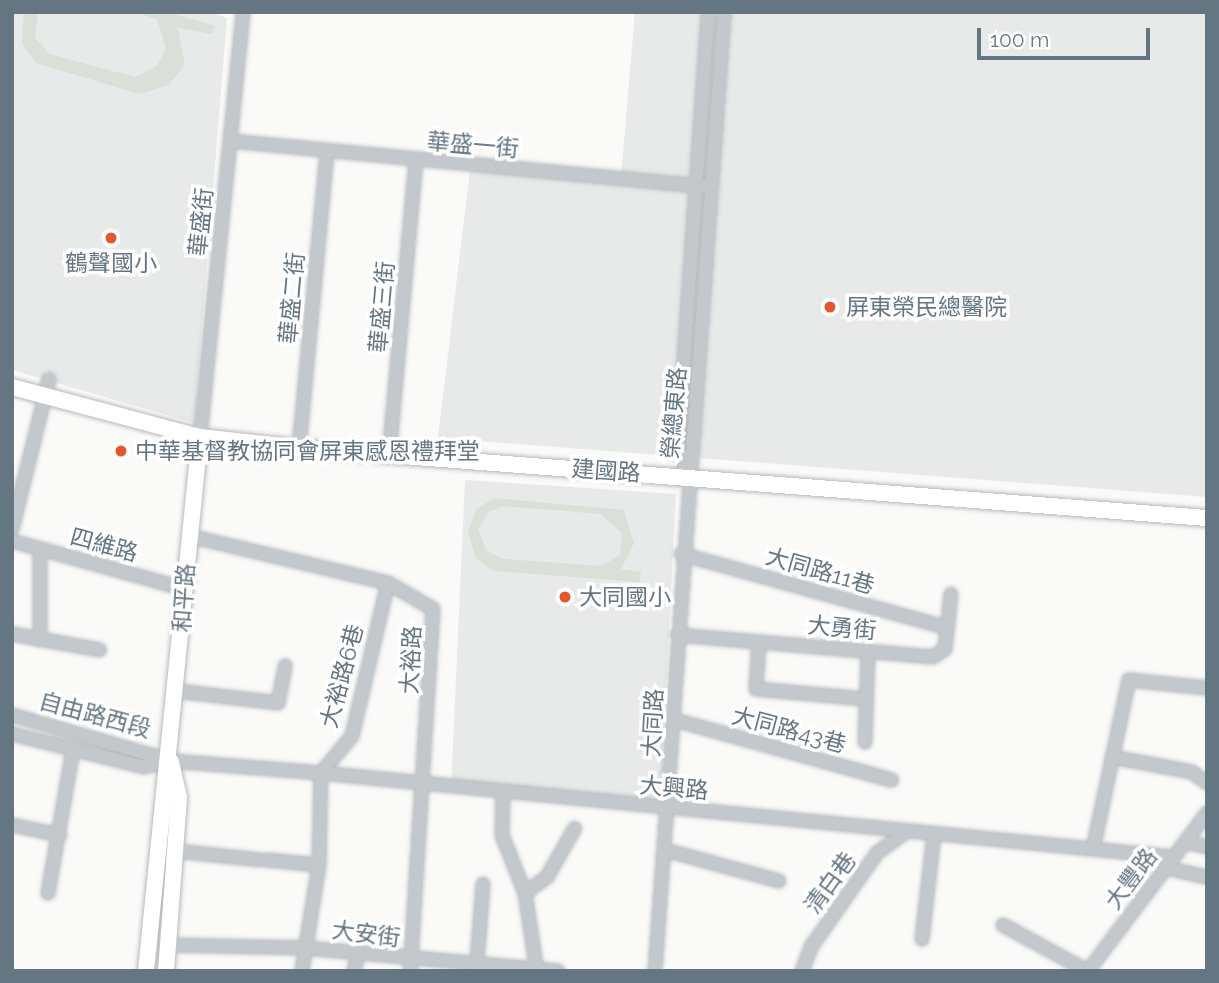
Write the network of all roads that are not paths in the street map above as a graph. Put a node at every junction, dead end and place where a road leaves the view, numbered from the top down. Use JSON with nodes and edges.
{"nodes":[{"id":1,"x":243,"y":12,"type":"edge"},
{"id":2,"x":708,"y":12,"type":"edge"},
{"id":3,"x":724,"y":12,"type":"edge"},
{"id":4,"x":702,"y":102,"type":"junction"},
{"id":5,"x":718,"y":103,"type":"junction"},
{"id":6,"x":231,"y":141,"type":"junction"},
{"id":7,"x":327,"y":152,"type":"junction"},
{"id":8,"x":416,"y":161,"type":"junction"},
{"id":9,"x":696,"y":185,"type":"junction"},
{"id":10,"x":711,"y":187,"type":"junction"},
{"id":11,"x":688,"y":297,"type":"junction"},
{"id":12,"x":704,"y":298,"type":"junction"},
{"id":13,"x":49,"y":379,"type":"dead end"},
{"id":14,"x":12,"y":387,"type":"edge"},
{"id":15,"x":45,"y":396,"type":"junction"},
{"id":16,"x":200,"y":436,"type":"junction"},
{"id":17,"x":299,"y":448,"type":"junction"},
{"id":18,"x":389,"y":456,"type":"junction"},
{"id":19,"x":688,"y":477,"type":"junction"},
{"id":20,"x":1207,"y":518,"type":"edge"},
{"id":21,"x":12,"y":529,"type":"edge"},
{"id":22,"x":189,"y":536,"type":"junction"},
{"id":23,"x":12,"y":541,"type":"edge"},
{"id":24,"x":40,"y":550,"type":"junction"},
{"id":25,"x":681,"y":554,"type":"junction"},
{"id":26,"x":388,"y":583,"type":"junction"},
{"id":27,"x":185,"y":589,"type":"junction"},
{"id":28,"x":951,"y":594,"type":"dead end"},
{"id":29,"x":947,"y":628,"type":"junction"},
{"id":30,"x":12,"y":634,"type":"edge"},
{"id":31,"x":677,"y":635,"type":"junction"},
{"id":32,"x":40,"y":640,"type":"junction"},
{"id":33,"x":759,"y":642,"type":"junction"},
{"id":34,"x":100,"y":650,"type":"dead end"},
{"id":35,"x":868,"y":652,"type":"junction"},
{"id":36,"x":285,"y":666,"type":"dead end"},
{"id":37,"x":1207,"y":688,"type":"edge"},
{"id":38,"x":177,"y":691,"type":"junction"},
{"id":39,"x":866,"y":699,"type":"junction"},
{"id":40,"x":12,"y":715,"type":"edge"},
{"id":41,"x":675,"y":720,"type":"junction"},
{"id":42,"x":12,"y":734,"type":"edge"},
{"id":43,"x":864,"y":742,"type":"dead end"},
{"id":44,"x":73,"y":750,"type":"junction"},
{"id":45,"x":1112,"y":757,"type":"junction"},
{"id":46,"x":171,"y":761,"type":"junction"},
{"id":47,"x":321,"y":773,"type":"junction"},
{"id":48,"x":892,"y":780,"type":"dead end"},
{"id":49,"x":1207,"y":783,"type":"edge"},
{"id":50,"x":424,"y":785,"type":"junction"},
{"id":51,"x":503,"y":795,"type":"junction"},
{"id":52,"x":669,"y":809,"type":"junction"},
{"id":53,"x":1207,"y":813,"type":"edge"},
{"id":54,"x":12,"y":825,"type":"edge"},
{"id":55,"x":575,"y":828,"type":"dead end"},
{"id":56,"x":907,"y":831,"type":"junction"},
{"id":57,"x":934,"y":834,"type":"junction"},
{"id":58,"x":60,"y":835,"type":"junction"},
{"id":59,"x":1186,"y":842,"type":"junction"},
{"id":60,"x":1207,"y":846,"type":"edge"},
{"id":61,"x":1093,"y":849,"type":"junction"},
{"id":62,"x":665,"y":850,"type":"junction"},
{"id":63,"x":175,"y":851,"type":"junction"},
{"id":64,"x":1170,"y":863,"type":"junction"},
{"id":65,"x":319,"y":864,"type":"junction"},
{"id":66,"x":1207,"y":877,"type":"edge"},
{"id":67,"x":779,"y":881,"type":"dead end"},
{"id":68,"x":483,"y":884,"type":"dead end"},
{"id":69,"x":48,"y":893,"type":"dead end"},
{"id":70,"x":525,"y":893,"type":"junction"},
{"id":71,"x":1003,"y":925,"type":"dead end"},
{"id":72,"x":922,"y":939,"type":"dead end"},
{"id":73,"x":168,"y":945,"type":"junction"},
{"id":74,"x":306,"y":948,"type":"junction"},
{"id":75,"x":358,"y":954,"type":"junction"},
{"id":76,"x":477,"y":962,"type":"junction"},
{"id":77,"x":410,"y":966,"type":"edge"},
{"id":78,"x":537,"y":969,"type":"edge"},
{"id":79,"x":146,"y":971,"type":"edge"},
{"id":80,"x":166,"y":971,"type":"edge"},
{"id":81,"x":302,"y":971,"type":"edge"},
{"id":82,"x":354,"y":971,"type":"edge"},
{"id":83,"x":558,"y":971,"type":"edge"},
{"id":84,"x":655,"y":971,"type":"edge"},
{"id":85,"x":802,"y":971,"type":"edge"},
{"id":86,"x":1088,"y":971,"type":"edge"}],
"edges":[{"from":1,"to":6,"type":"street","name":"華盛街"},
{"from":2,"to":4,"type":"street","name":"榮總東路"},
{"from":3,"to":5,"type":"street","name":"榮總東路"},
{"from":4,"to":5,"type":"street"},
{"from":4,"to":9,"type":"street","name":"榮總東路"},
{"from":5,"to":10,"type":"street","name":"榮總東路"},
{"from":6,"to":7,"type":"street","name":"華盛一街"},
{"from":6,"to":16,"type":"street","name":"華盛街"},
{"from":7,"to":8,"type":"street","name":"華盛一街"},
{"from":7,"to":17,"type":"street","name":"華盛二街"},
{"from":8,"to":9,"type":"street","name":"華盛一街"},
{"from":8,"to":18,"type":"street","name":"華盛三街"},
{"from":9,"to":10,"type":"street","name":"華盛一街"},
{"from":9,"to":11,"type":"street","name":"榮總東路"},
{"from":10,"to":12,"type":"street","name":"榮總東路"},
{"from":11,"to":12,"type":"street"},
{"from":11,"to":19,"type":"street","name":"榮總東路"},
{"from":12,"to":19,"type":"street","name":"榮總東路"},
{"from":13,"to":15,"type":"street"},
{"from":14,"to":15,"type":"main road","name":"建國路"},
{"from":15,"to":16,"type":"main road","name":"建國路"},
{"from":15,"to":21,"type":"street"},
{"from":16,"to":17,"type":"main road","name":"建國路"},
{"from":16,"to":22,"type":"main road","name":"和平路"},
{"from":17,"to":18,"type":"main road","name":"建國路"},
{"from":18,"to":19,"type":"main road","name":"建國路"},
{"from":19,"to":20,"type":"main road","name":"建國路"},
{"from":19,"to":25,"type":"street","name":"大同路"},
{"from":22,"to":26,"type":"street","name":"大裕路"},
{"from":22,"to":27,"type":"main road","name":"和平路"},
{"from":23,"to":24,"type":"street","name":"四維路"},
{"from":24,"to":27,"type":"street","name":"四維路"},
{"from":24,"to":32,"type":"street"},
{"from":25,"to":29,"type":"street","name":"大同路11巷"},
{"from":25,"to":31,"type":"street","name":"大同路"},
{"from":26,"to":47,"type":"street","name":"大裕路6巷"},
{"from":26,"to":50,"type":"street","name":"大裕路"},
{"from":27,"to":38,"type":"main road","name":"和平路"},
{"from":28,"to":29,"type":"street","name":"大勇街"},
{"from":29,"to":35,"type":"street","name":"大勇街"},
{"from":30,"to":32,"type":"street"},
{"from":31,"to":33,"type":"street","name":"大勇街"},
{"from":31,"to":41,"type":"street","name":"大同路"},
{"from":32,"to":34,"type":"street"},
{"from":33,"to":35,"type":"street","name":"大勇街"},
{"from":33,"to":39,"type":"street"},
{"from":35,"to":39,"type":"street"},
{"from":36,"to":38,"type":"street"},
{"from":37,"to":45,"type":"street"},
{"from":38,"to":46,"type":"main road","name":"和平路"},
{"from":39,"to":43,"type":"street"},
{"from":40,"to":46,"type":"street","name":"自由路西段"},
{"from":41,"to":48,"type":"street","name":"大同路43巷"},
{"from":41,"to":52,"type":"street","name":"大同路"},
{"from":42,"to":44,"type":"street","name":"自由路西段"},
{"from":44,"to":46,"type":"street","name":"自由路西段"},
{"from":44,"to":58,"type":"street"},
{"from":45,"to":49,"type":"street"},
{"from":45,"to":61,"type":"street"},
{"from":46,"to":47,"type":"street","name":"大興路"},
{"from":46,"to":63,"type":"main road","name":"和平路"},
{"from":46,"to":79,"type":"main road","name":"和平路"},
{"from":47,"to":50,"type":"street","name":"大興路"},
{"from":47,"to":65,"type":"street"},
{"from":50,"to":51,"type":"street","name":"大興路"},
{"from":50,"to":77,"type":"street","name":"大裕路"},
{"from":51,"to":52,"type":"street","name":"大興路"},
{"from":51,"to":70,"type":"street"},
{"from":52,"to":56,"type":"street","name":"大興路"},
{"from":52,"to":62,"type":"street","name":"大同路"},
{"from":53,"to":59,"type":"street","name":"大豐路"},
{"from":54,"to":58,"type":"street"},
{"from":55,"to":70,"type":"street"},
{"from":56,"to":57,"type":"street","name":"大興路"},
{"from":56,"to":85,"type":"street","name":"清白巷"},
{"from":57,"to":61,"type":"street","name":"大興路"},
{"from":57,"to":72,"type":"street"},
{"from":58,"to":69,"type":"street"},
{"from":59,"to":60,"type":"street"},
{"from":59,"to":64,"type":"street","name":"大豐路"},
{"from":61,"to":64,"type":"street","name":"大興路"},
{"from":62,"to":67,"type":"street"},
{"from":62,"to":84,"type":"street","name":"大同路"},
{"from":63,"to":65,"type":"street"},
{"from":63,"to":73,"type":"main road","name":"和平路"},
{"from":64,"to":66,"type":"street","name":"大興路"},
{"from":64,"to":86,"type":"street","name":"大豐路"},
{"from":65,"to":74,"type":"street"},
{"from":68,"to":76,"type":"street"},
{"from":70,"to":78,"type":"street"},
{"from":71,"to":86,"type":"street"},
{"from":73,"to":74,"type":"street","name":"大安街"},
{"from":73,"to":80,"type":"main road","name":"和平路"},
{"from":74,"to":75,"type":"street","name":"大安街"},
{"from":74,"to":81,"type":"street"},
{"from":75,"to":77,"type":"street","name":"大安街"},
{"from":75,"to":82,"type":"street"},
{"from":76,"to":77,"type":"street","name":"大安街"},
{"from":76,"to":78,"type":"street","name":"大安街"},
{"from":78,"to":83,"type":"street","name":"大安街"}]}
